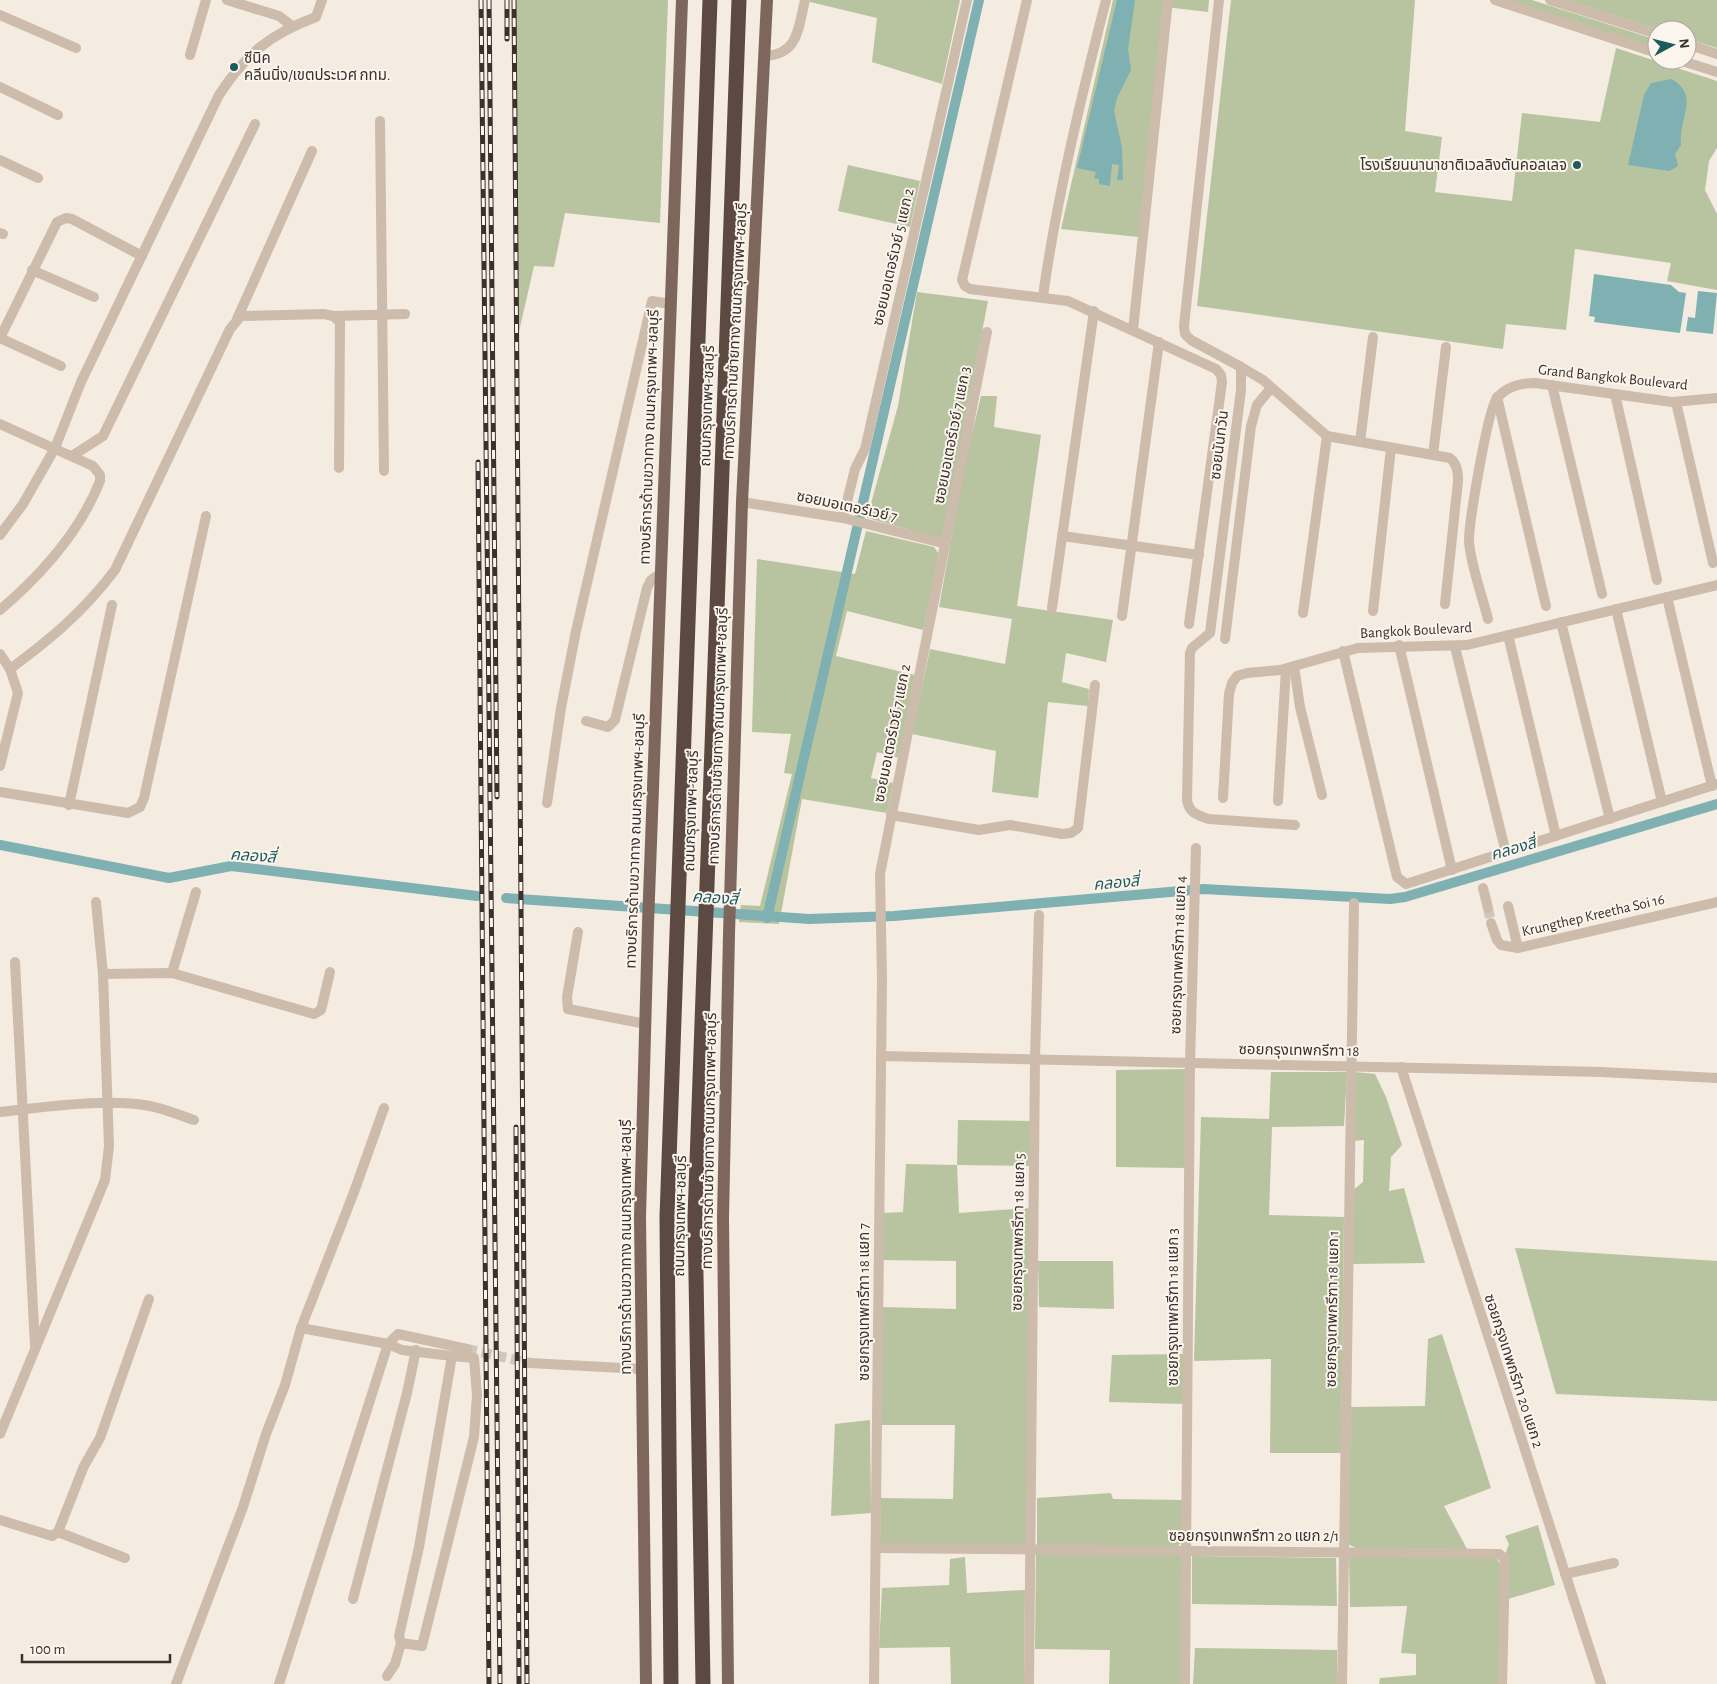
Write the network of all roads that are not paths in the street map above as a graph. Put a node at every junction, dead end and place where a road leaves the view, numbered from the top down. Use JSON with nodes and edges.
{"nodes":[{"id":1,"x":206,"y":0,"type":"edge"},
{"id":2,"x":227,"y":0,"type":"edge"},
{"id":3,"x":322,"y":0,"type":"edge"},
{"id":4,"x":682,"y":0,"type":"edge"},
{"id":5,"x":710,"y":0,"type":"edge"},
{"id":6,"x":739,"y":0,"type":"edge"},
{"id":7,"x":767,"y":0,"type":"edge"},
{"id":8,"x":805,"y":0,"type":"edge"},
{"id":9,"x":967,"y":0,"type":"edge"},
{"id":10,"x":1026,"y":0,"type":"edge"},
{"id":11,"x":1106,"y":0,"type":"edge"},
{"id":12,"x":1168,"y":0,"type":"edge"},
{"id":13,"x":1219,"y":0,"type":"edge"},
{"id":14,"x":1495,"y":0,"type":"edge"},
{"id":15,"x":1550,"y":0,"type":"edge"},
{"id":16,"x":0,"y":14,"type":"edge"},
{"id":17,"x":292,"y":26,"type":"junction"},
{"id":18,"x":1647,"y":31,"type":"edge"},
{"id":19,"x":1697,"y":47,"type":"edge"},
{"id":20,"x":76,"y":48,"type":"dead end"},
{"id":21,"x":1647,"y":50,"type":"edge"},
{"id":22,"x":1717,"y":54,"type":"edge"},
{"id":23,"x":190,"y":55,"type":"dead end"},
{"id":24,"x":765,"y":56,"type":"junction"},
{"id":25,"x":1697,"y":66,"type":"edge"},
{"id":26,"x":1717,"y":72,"type":"edge"},
{"id":27,"x":0,"y":88,"type":"edge"},
{"id":28,"x":58,"y":115,"type":"dead end"},
{"id":29,"x":380,"y":121,"type":"dead end"},
{"id":30,"x":255,"y":124,"type":"dead end"},
{"id":31,"x":312,"y":151,"type":"dead end"},
{"id":32,"x":0,"y":160,"type":"edge"},
{"id":33,"x":38,"y":178,"type":"dead end"},
{"id":34,"x":142,"y":256,"type":"junction"},
{"id":35,"x":32,"y":270,"type":"junction"},
{"id":36,"x":1044,"y":296,"type":"junction"},
{"id":37,"x":94,"y":297,"type":"dead end"},
{"id":38,"x":670,"y":304,"type":"junction"},
{"id":39,"x":1094,"y":311,"type":"junction"},
{"id":40,"x":383,"y":314,"type":"junction"},
{"id":41,"x":405,"y":314,"type":"dead end"},
{"id":42,"x":333,"y":316,"type":"junction"},
{"id":43,"x":237,"y":319,"type":"junction"},
{"id":44,"x":1133,"y":330,"type":"junction"},
{"id":45,"x":987,"y":332,"type":"dead end"},
{"id":46,"x":1373,"y":337,"type":"dead end"},
{"id":47,"x":1159,"y":342,"type":"junction"},
{"id":48,"x":1446,"y":347,"type":"dead end"},
{"id":49,"x":61,"y":366,"type":"dead end"},
{"id":50,"x":1241,"y":367,"type":"junction"},
{"id":51,"x":1552,"y":385,"type":"junction"},
{"id":52,"x":1271,"y":388,"type":"junction"},
{"id":53,"x":1615,"y":394,"type":"junction"},
{"id":54,"x":1497,"y":397,"type":"junction"},
{"id":55,"x":1717,"y":398,"type":"edge"},
{"id":56,"x":1676,"y":402,"type":"junction"},
{"id":57,"x":0,"y":424,"type":"edge"},
{"id":58,"x":1327,"y":436,"type":"junction"},
{"id":59,"x":1360,"y":442,"type":"junction"},
{"id":60,"x":55,"y":448,"type":"junction"},
{"id":61,"x":1391,"y":448,"type":"junction"},
{"id":62,"x":1433,"y":455,"type":"junction"},
{"id":63,"x":72,"y":456,"type":"junction"},
{"id":64,"x":339,"y":468,"type":"dead end"},
{"id":65,"x":384,"y":471,"type":"dead end"},
{"id":66,"x":742,"y":502,"type":"junction"},
{"id":67,"x":206,"y":516,"type":"dead end"},
{"id":68,"x":846,"y":519,"type":"junction"},
{"id":69,"x":0,"y":535,"type":"edge"},
{"id":70,"x":1062,"y":536,"type":"junction"},
{"id":71,"x":946,"y":544,"type":"junction"},
{"id":72,"x":1131,"y":546,"type":"junction"},
{"id":73,"x":1199,"y":555,"type":"junction"},
{"id":74,"x":1713,"y":563,"type":"dead end"},
{"id":75,"x":661,"y":573,"type":"junction"},
{"id":76,"x":1658,"y":580,"type":"dead end"},
{"id":77,"x":1717,"y":585,"type":"edge"},
{"id":78,"x":1602,"y":594,"type":"dead end"},
{"id":79,"x":1667,"y":597,"type":"junction"},
{"id":80,"x":112,"y":604,"type":"dead end"},
{"id":81,"x":1445,"y":604,"type":"dead end"},
{"id":82,"x":1546,"y":606,"type":"dead end"},
{"id":83,"x":1052,"y":608,"type":"dead end"},
{"id":84,"x":1616,"y":609,"type":"junction"},
{"id":85,"x":0,"y":610,"type":"edge"},
{"id":86,"x":1373,"y":611,"type":"dead end"},
{"id":87,"x":1303,"y":613,"type":"dead end"},
{"id":88,"x":1122,"y":616,"type":"dead end"},
{"id":89,"x":1488,"y":619,"type":"dead end"},
{"id":90,"x":1561,"y":622,"type":"junction"},
{"id":91,"x":1189,"y":624,"type":"dead end"},
{"id":92,"x":1508,"y":635,"type":"junction"},
{"id":93,"x":1225,"y":639,"type":"dead end"},
{"id":94,"x":1399,"y":645,"type":"junction"},
{"id":95,"x":1455,"y":647,"type":"junction"},
{"id":96,"x":1343,"y":652,"type":"junction"},
{"id":97,"x":0,"y":654,"type":"edge"},
{"id":98,"x":1290,"y":668,"type":"junction"},
{"id":99,"x":10,"y":669,"type":"junction"},
{"id":100,"x":1095,"y":685,"type":"dead end"},
{"id":101,"x":586,"y":721,"type":"dead end"},
{"id":102,"x":0,"y":766,"type":"edge"},
{"id":103,"x":1715,"y":785,"type":"edge"},
{"id":104,"x":0,"y":792,"type":"edge"},
{"id":105,"x":1322,"y":795,"type":"dead end"},
{"id":106,"x":1222,"y":798,"type":"dead end"},
{"id":107,"x":1278,"y":801,"type":"dead end"},
{"id":108,"x":1662,"y":802,"type":"junction"},
{"id":109,"x":547,"y":803,"type":"dead end"},
{"id":110,"x":69,"y":804,"type":"junction"},
{"id":111,"x":891,"y":815,"type":"junction"},
{"id":112,"x":1610,"y":819,"type":"junction"},
{"id":113,"x":1295,"y":825,"type":"dead end"},
{"id":114,"x":1556,"y":836,"type":"junction"},
{"id":115,"x":1196,"y":848,"type":"dead end"},
{"id":116,"x":1506,"y":853,"type":"junction"},
{"id":117,"x":1452,"y":870,"type":"junction"},
{"id":118,"x":1483,"y":888,"type":"dead end"},
{"id":119,"x":196,"y":892,"type":"dead end"},
{"id":120,"x":96,"y":902,"type":"dead end"},
{"id":121,"x":1717,"y":902,"type":"edge"},
{"id":122,"x":1354,"y":903,"type":"dead end"},
{"id":123,"x":1508,"y":906,"type":"dead end"},
{"id":124,"x":1488,"y":908,"type":"tunnel mouth"},
{"id":125,"x":1039,"y":915,"type":"dead end"},
{"id":126,"x":1491,"y":923,"type":"tunnel mouth"},
{"id":127,"x":880,"y":929,"type":"joint"},
{"id":128,"x":578,"y":932,"type":"dead end"},
{"id":129,"x":1518,"y":948,"type":"junction"},
{"id":130,"x":15,"y":962,"type":"dead end"},
{"id":131,"x":330,"y":972,"type":"dead end"},
{"id":132,"x":103,"y":974,"type":"junction"},
{"id":133,"x":172,"y":974,"type":"junction"},
{"id":134,"x":646,"y":1024,"type":"junction"},
{"id":135,"x":881,"y":1056,"type":"junction"},
{"id":136,"x":1035,"y":1059,"type":"junction"},
{"id":137,"x":1190,"y":1063,"type":"junction"},
{"id":138,"x":1351,"y":1066,"type":"junction"},
{"id":139,"x":1401,"y":1067,"type":"junction"},
{"id":140,"x":1717,"y":1078,"type":"edge"},
{"id":141,"x":107,"y":1104,"type":"junction"},
{"id":142,"x":384,"y":1108,"type":"dead end"},
{"id":143,"x":24,"y":1110,"type":"junction"},
{"id":144,"x":0,"y":1112,"type":"edge"},
{"id":145,"x":194,"y":1120,"type":"dead end"},
{"id":146,"x":149,"y":1299,"type":"dead end"},
{"id":147,"x":301,"y":1328,"type":"junction"},
{"id":148,"x":388,"y":1344,"type":"junction"},
{"id":149,"x":35,"y":1348,"type":"junction"},
{"id":150,"x":467,"y":1349,"type":"tunnel mouth"},
{"id":151,"x":416,"y":1350,"type":"junction"},
{"id":152,"x":452,"y":1356,"type":"junction"},
{"id":153,"x":530,"y":1363,"type":"tunnel mouth"},
{"id":154,"x":641,"y":1369,"type":"junction"},
{"id":155,"x":0,"y":1434,"type":"edge"},
{"id":156,"x":0,"y":1520,"type":"edge"},
{"id":157,"x":58,"y":1532,"type":"junction"},
{"id":158,"x":877,"y":1548,"type":"junction"},
{"id":159,"x":1030,"y":1549,"type":"junction"},
{"id":160,"x":1186,"y":1551,"type":"junction"},
{"id":161,"x":1344,"y":1551,"type":"junction"},
{"id":162,"x":125,"y":1558,"type":"dead end"},
{"id":163,"x":1614,"y":1563,"type":"dead end"},
{"id":164,"x":1565,"y":1574,"type":"junction"},
{"id":165,"x":353,"y":1599,"type":"dead end"},
{"id":166,"x":401,"y":1643,"type":"junction"},
{"id":167,"x":387,"y":1676,"type":"dead end"},
{"id":168,"x":176,"y":1684,"type":"edge"},
{"id":169,"x":278,"y":1684,"type":"edge"},
{"id":170,"x":646,"y":1684,"type":"edge"},
{"id":171,"x":671,"y":1684,"type":"edge"},
{"id":172,"x":703,"y":1684,"type":"edge"},
{"id":173,"x":728,"y":1684,"type":"edge"},
{"id":174,"x":874,"y":1684,"type":"edge"},
{"id":175,"x":1029,"y":1684,"type":"edge"},
{"id":176,"x":1185,"y":1684,"type":"edge"},
{"id":177,"x":1342,"y":1684,"type":"edge"},
{"id":178,"x":1502,"y":1684,"type":"edge"},
{"id":179,"x":1600,"y":1684,"type":"edge"}],
"edges":[{"from":1,"to":23,"type":"street"},
{"from":2,"to":17,"type":"street"},
{"from":3,"to":17,"type":"street"},
{"from":4,"to":38,"type":"main road","name":"ทางบริการด้านขวาทาง ถนนกรุงเทพฯ-ชลบุรี"},
{"from":5,"to":171,"type":"highway","name":"ถนนกรุงเทพฯ-ชลบุรี"},
{"from":6,"to":172,"type":"highway","name":"ถนนกรุงเทพฯ-ชลบุรี"},
{"from":7,"to":24,"type":"main road","name":"ทางบริการด้านซ้ายทาง ถนนกรุงเทพฯ-ชลบุรี"},
{"from":8,"to":24,"type":"street"},
{"from":9,"to":68,"type":"street","name":"ซอยมอเตอร์เวย์ 5 แยก 2"},
{"from":10,"to":36,"type":"street"},
{"from":11,"to":36,"type":"street"},
{"from":12,"to":44,"type":"street"},
{"from":13,"to":50,"type":"street"},
{"from":14,"to":21,"type":"street"},
{"from":15,"to":18,"type":"street"},
{"from":16,"to":20,"type":"street"},
{"from":17,"to":34,"type":"street"},
{"from":19,"to":22,"type":"street"},
{"from":24,"to":66,"type":"main road","name":"ทางบริการด้านซ้ายทาง ถนนกรุงเทพฯ-ชลบุรี"},
{"from":25,"to":26,"type":"street"},
{"from":27,"to":28,"type":"street"},
{"from":29,"to":40,"type":"street"},
{"from":30,"to":63,"type":"street"},
{"from":31,"to":43,"type":"street"},
{"from":32,"to":33,"type":"street"},
{"from":34,"to":35,"type":"street"},
{"from":34,"to":60,"type":"street"},
{"from":35,"to":37,"type":"street"},
{"from":35,"to":49,"type":"street"},
{"from":36,"to":39,"type":"street"},
{"from":38,"to":75,"type":"main road","name":"ทางบริการด้านขวาทาง ถนนกรุงเทพฯ-ชลบุรี"},
{"from":38,"to":109,"type":"street"},
{"from":39,"to":44,"type":"street"},
{"from":39,"to":70,"type":"street"},
{"from":40,"to":41,"type":"street"},
{"from":40,"to":42,"type":"street"},
{"from":40,"to":65,"type":"street"},
{"from":42,"to":43,"type":"street"},
{"from":42,"to":64,"type":"street"},
{"from":43,"to":99,"type":"street"},
{"from":44,"to":47,"type":"street"},
{"from":45,"to":71,"type":"street","name":"ซอยมอเตอร์เวย์ 7 แยก 3"},
{"from":46,"to":59,"type":"street"},
{"from":47,"to":72,"type":"street"},
{"from":47,"to":73,"type":"street"},
{"from":48,"to":62,"type":"street"},
{"from":50,"to":52,"type":"street"},
{"from":50,"to":113,"type":"street","name":"ซอยนันทวัน"},
{"from":51,"to":53,"type":"street","name":"Grand Bangkok Boulevard"},
{"from":51,"to":54,"type":"street","name":"Grand Bangkok Boulevard"},
{"from":51,"to":78,"type":"street"},
{"from":52,"to":58,"type":"street"},
{"from":52,"to":93,"type":"street"},
{"from":53,"to":56,"type":"street","name":"Grand Bangkok Boulevard"},
{"from":53,"to":76,"type":"street"},
{"from":54,"to":82,"type":"street"},
{"from":54,"to":89,"type":"street"},
{"from":55,"to":56,"type":"street","name":"Grand Bangkok Boulevard"},
{"from":56,"to":74,"type":"street"},
{"from":57,"to":60,"type":"street"},
{"from":58,"to":59,"type":"street"},
{"from":58,"to":87,"type":"street"},
{"from":59,"to":61,"type":"street"},
{"from":60,"to":63,"type":"street"},
{"from":60,"to":69,"type":"street"},
{"from":61,"to":62,"type":"street"},
{"from":61,"to":86,"type":"street"},
{"from":62,"to":81,"type":"street"},
{"from":63,"to":85,"type":"street"},
{"from":66,"to":68,"type":"street","name":"ซอยมอเตอร์เวย์ 7"},
{"from":66,"to":173,"type":"main road","name":"ทางบริการด้านซ้ายทาง ถนนกรุงเทพฯ-ชลบุรี"},
{"from":67,"to":110,"type":"street"},
{"from":68,"to":71,"type":"street","name":"ซอยมอเตอร์เวย์ 7"},
{"from":70,"to":72,"type":"street"},
{"from":70,"to":83,"type":"street"},
{"from":71,"to":111,"type":"street","name":"ซอยมอเตอร์เวย์ 7 แยก 2"},
{"from":72,"to":73,"type":"street"},
{"from":72,"to":88,"type":"street"},
{"from":73,"to":91,"type":"street"},
{"from":75,"to":101,"type":"street"},
{"from":75,"to":134,"type":"main road","name":"ทางบริการด้านขวาทาง ถนนกรุงเทพฯ-ชลบุรี"},
{"from":77,"to":79,"type":"street","name":"Bangkok Boulevard"},
{"from":79,"to":84,"type":"street","name":"Bangkok Boulevard"},
{"from":79,"to":103,"type":"street"},
{"from":80,"to":110,"type":"street"},
{"from":84,"to":90,"type":"street","name":"Bangkok Boulevard"},
{"from":84,"to":108,"type":"street"},
{"from":90,"to":92,"type":"street","name":"Bangkok Boulevard"},
{"from":90,"to":112,"type":"street"},
{"from":92,"to":95,"type":"street","name":"Bangkok Boulevard"},
{"from":92,"to":114,"type":"street"},
{"from":94,"to":95,"type":"street","name":"Bangkok Boulevard"},
{"from":94,"to":96,"type":"street","name":"Bangkok Boulevard"},
{"from":94,"to":117,"type":"street"},
{"from":95,"to":116,"type":"street"},
{"from":96,"to":98,"type":"street","name":"Bangkok Boulevard"},
{"from":96,"to":117,"type":"street"},
{"from":97,"to":99,"type":"street"},
{"from":98,"to":105,"type":"street"},
{"from":98,"to":106,"type":"street","name":"Bangkok Boulevard"},
{"from":98,"to":107,"type":"street"},
{"from":99,"to":102,"type":"street"},
{"from":100,"to":111,"type":"street"},
{"from":103,"to":108,"type":"street"},
{"from":104,"to":110,"type":"street"},
{"from":108,"to":112,"type":"street"},
{"from":111,"to":127,"type":"street","name":"ซอยมอเตอร์เวย์ 7 แยก 2"},
{"from":112,"to":114,"type":"street"},
{"from":114,"to":116,"type":"street"},
{"from":115,"to":137,"type":"street","name":"ซอยกรุงเทพกรีฑา 18 แยก 4"},
{"from":116,"to":117,"type":"street"},
{"from":118,"to":124,"type":"street"},
{"from":119,"to":133,"type":"street"},
{"from":120,"to":132,"type":"street"},
{"from":121,"to":129,"type":"street","name":"Krungthep Kreetha Soi 16"},
{"from":122,"to":138,"type":"street","name":"ซอยกรุงเทพกรีฑา 18 แยก 1"},
{"from":123,"to":129,"type":"street","name":"Krungthep Kreetha Soi 16"},
{"from":125,"to":136,"type":"street","name":"ซอยกรุงเทพกรีฑา 18 แยก 5"},
{"from":126,"to":129,"type":"street"},
{"from":127,"to":135,"type":"street","name":"ซอยกรุงเทพกรีฑา 18 แยก 7"},
{"from":128,"to":134,"type":"street"},
{"from":130,"to":143,"type":"street"},
{"from":131,"to":133,"type":"street"},
{"from":132,"to":133,"type":"street"},
{"from":132,"to":141,"type":"street"},
{"from":134,"to":154,"type":"main road","name":"ทางบริการด้านขวาทาง ถนนกรุงเทพฯ-ชลบุรี"},
{"from":135,"to":136,"type":"street","name":"ซอยกรุงเทพกรีฑา 18"},
{"from":135,"to":158,"type":"street","name":"ซอยกรุงเทพกรีฑา 18 แยก 7"},
{"from":136,"to":137,"type":"street","name":"ซอยกรุงเทพกรีฑา 18"},
{"from":136,"to":159,"type":"street","name":"ซอยกรุงเทพกรีฑา 18 แยก 5"},
{"from":137,"to":138,"type":"street","name":"ซอยกรุงเทพกรีฑา 18"},
{"from":137,"to":160,"type":"street","name":"ซอยกรุงเทพกรีฑา 18 แยก 3"},
{"from":138,"to":139,"type":"street","name":"ซอยกรุงเทพกรีฑา 18"},
{"from":138,"to":161,"type":"street","name":"ซอยกรุงเทพกรีฑา 18 แยก 1"},
{"from":139,"to":140,"type":"street","name":"ซอยกรุงเทพกรีฑา 18"},
{"from":139,"to":164,"type":"street","name":"ซอยกรุงเทพกรีฑา 20 แยก 2"},
{"from":141,"to":143,"type":"street"},
{"from":141,"to":145,"type":"street"},
{"from":141,"to":149,"type":"street"},
{"from":142,"to":147,"type":"street"},
{"from":143,"to":144,"type":"street"},
{"from":143,"to":149,"type":"street"},
{"from":146,"to":157,"type":"street"},
{"from":147,"to":148,"type":"street"},
{"from":147,"to":168,"type":"street"},
{"from":148,"to":150,"type":"street"},
{"from":148,"to":151,"type":"street"},
{"from":148,"to":169,"type":"street"},
{"from":149,"to":155,"type":"street"},
{"from":151,"to":152,"type":"street"},
{"from":151,"to":165,"type":"street"},
{"from":152,"to":166,"type":"street"},
{"from":152,"to":166,"type":"street"},
{"from":153,"to":154,"type":"street"},
{"from":154,"to":170,"type":"main road","name":"ทางบริการด้านขวาทาง ถนนกรุงเทพฯ-ชลบุรี"},
{"from":156,"to":157,"type":"street"},
{"from":157,"to":162,"type":"street"},
{"from":158,"to":159,"type":"street","name":"ซอยกรุงเทพกรีฑา 20 แยก 2/1"},
{"from":158,"to":174,"type":"street","name":"ซอยกรุงเทพกรีฑา 18 แยก 7"},
{"from":159,"to":160,"type":"street","name":"ซอยกรุงเทพกรีฑา 20 แยก 2/1"},
{"from":159,"to":175,"type":"street","name":"ซอยกรุงเทพกรีฑา 18 แยก 5"},
{"from":160,"to":161,"type":"street","name":"ซอยกรุงเทพกรีฑา 20 แยก 2/1"},
{"from":160,"to":176,"type":"street","name":"ซอยกรุงเทพกรีฑา 18 แยก 3"},
{"from":161,"to":177,"type":"street","name":"ซอยกรุงเทพกรีฑา 18 แยก 1"},
{"from":161,"to":178,"type":"street","name":"ซอยกรุงเทพกรีฑา 20 แยก 2/1"},
{"from":163,"to":164,"type":"street"},
{"from":164,"to":179,"type":"street","name":"ซอยกรุงเทพกรีฑา 20 แยก 2"},
{"from":166,"to":167,"type":"street"}]}
